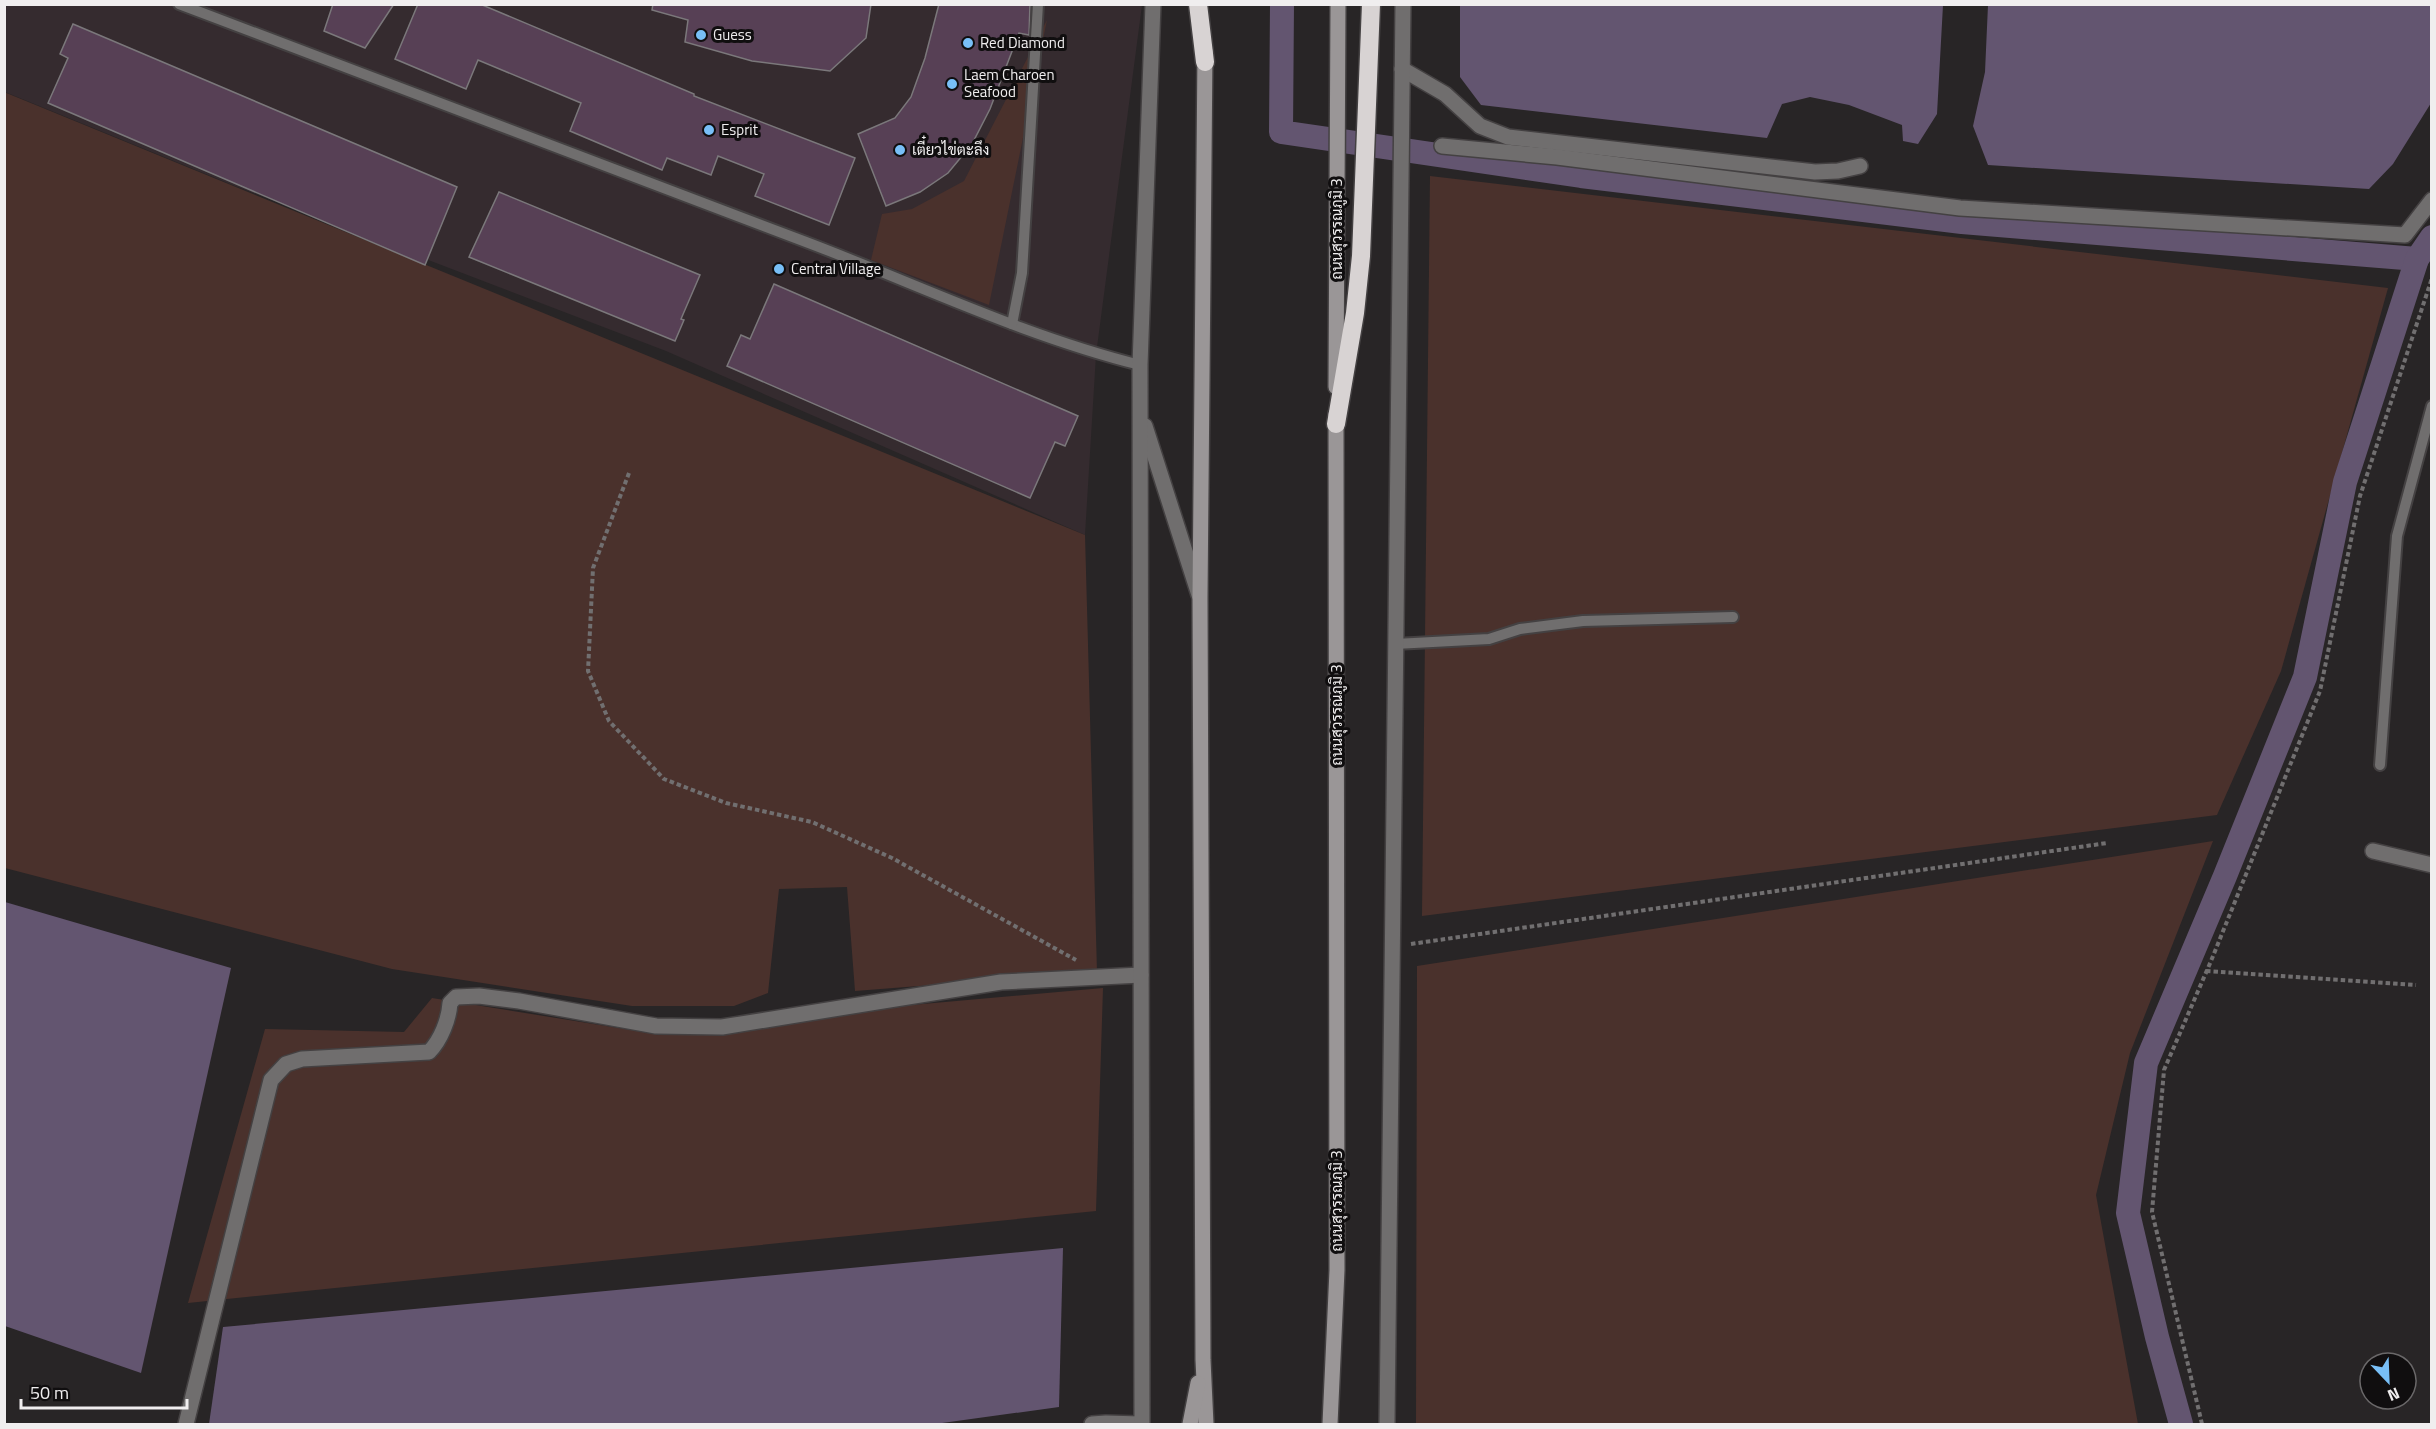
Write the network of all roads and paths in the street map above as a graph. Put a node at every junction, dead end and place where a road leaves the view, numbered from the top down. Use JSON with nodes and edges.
{"nodes":[{"id":1,"x":178,"y":4,"type":"edge"},
{"id":2,"x":1038,"y":4,"type":"edge"},
{"id":3,"x":1153,"y":4,"type":"edge"},
{"id":4,"x":1198,"y":4,"type":"edge"},
{"id":5,"x":1205,"y":4,"type":"edge"},
{"id":6,"x":1338,"y":4,"type":"edge"},
{"id":7,"x":1371,"y":4,"type":"edge"},
{"id":8,"x":1403,"y":4,"type":"edge"},
{"id":9,"x":1205,"y":62,"type":"junction"},
{"id":10,"x":1402,"y":69,"type":"junction"},
{"id":11,"x":1442,"y":146,"type":"dead end"},
{"id":12,"x":1860,"y":166,"type":"dead end"},
{"id":13,"x":2432,"y":200,"type":"edge"},
{"id":14,"x":2432,"y":278,"type":"edge"},
{"id":15,"x":1012,"y":324,"type":"junction"},
{"id":16,"x":1140,"y":365,"type":"junction"},
{"id":17,"x":2432,"y":406,"type":"edge"},
{"id":18,"x":1142,"y":414,"type":"junction"},
{"id":19,"x":1336,"y":424,"type":"junction"},
{"id":20,"x":629,"y":473,"type":"dead end"},
{"id":21,"x":1200,"y":598,"type":"junction"},
{"id":22,"x":1733,"y":617,"type":"dead end"},
{"id":23,"x":1395,"y":644,"type":"junction"},
{"id":24,"x":2380,"y":765,"type":"dead end"},
{"id":25,"x":2107,"y":843,"type":"dead end"},
{"id":26,"x":2373,"y":851,"type":"dead end"},
{"id":27,"x":2432,"y":865,"type":"edge"},
{"id":28,"x":1392,"y":947,"type":"junction"},
{"id":29,"x":2206,"y":971,"type":"junction"},
{"id":30,"x":1141,"y":975,"type":"junction"},
{"id":31,"x":1105,"y":976,"type":"junction"},
{"id":32,"x":2416,"y":985,"type":"dead end"},
{"id":33,"x":1203,"y":1360,"type":"junction"},
{"id":34,"x":186,"y":1425,"type":"edge"},
{"id":35,"x":1092,"y":1425,"type":"edge"},
{"id":36,"x":1141,"y":1425,"type":"edge"},
{"id":37,"x":1190,"y":1425,"type":"edge"},
{"id":38,"x":1206,"y":1425,"type":"edge"},
{"id":39,"x":1330,"y":1425,"type":"edge"},
{"id":40,"x":1387,"y":1425,"type":"edge"},
{"id":41,"x":2202,"y":1425,"type":"edge"}],
"edges":[{"from":1,"to":15,"type":"lane"},
{"from":2,"to":15,"type":"lane"},
{"from":3,"to":16,"type":"street"},
{"from":4,"to":9,"type":"highway"},
{"from":5,"to":9,"type":"main road"},
{"from":6,"to":19,"type":"main road","name":"ถนนสุวรรณภูมิ 3"},
{"from":7,"to":19,"type":"highway"},
{"from":8,"to":10,"type":"street"},
{"from":9,"to":21,"type":"main road"},
{"from":10,"to":12,"type":"street"},
{"from":10,"to":23,"type":"street"},
{"from":11,"to":13,"type":"street"},
{"from":14,"to":29,"type":"path"},
{"from":15,"to":16,"type":"lane"},
{"from":16,"to":18,"type":"street"},
{"from":17,"to":24,"type":"lane"},
{"from":18,"to":21,"type":"street"},
{"from":18,"to":30,"type":"street"},
{"from":19,"to":39,"type":"main road","name":"ถนนสุวรรณภูมิ 3"},
{"from":20,"to":31,"type":"path"},
{"from":21,"to":33,"type":"main road"},
{"from":22,"to":23,"type":"lane"},
{"from":23,"to":28,"type":"street"},
{"from":25,"to":28,"type":"path"},
{"from":26,"to":27,"type":"street"},
{"from":28,"to":40,"type":"street"},
{"from":29,"to":32,"type":"path"},
{"from":29,"to":41,"type":"path"},
{"from":30,"to":31,"type":"street"},
{"from":30,"to":36,"type":"street"},
{"from":31,"to":34,"type":"street"},
{"from":33,"to":37,"type":"main road"},
{"from":33,"to":38,"type":"main road"},
{"from":35,"to":36,"type":"street"}]}
